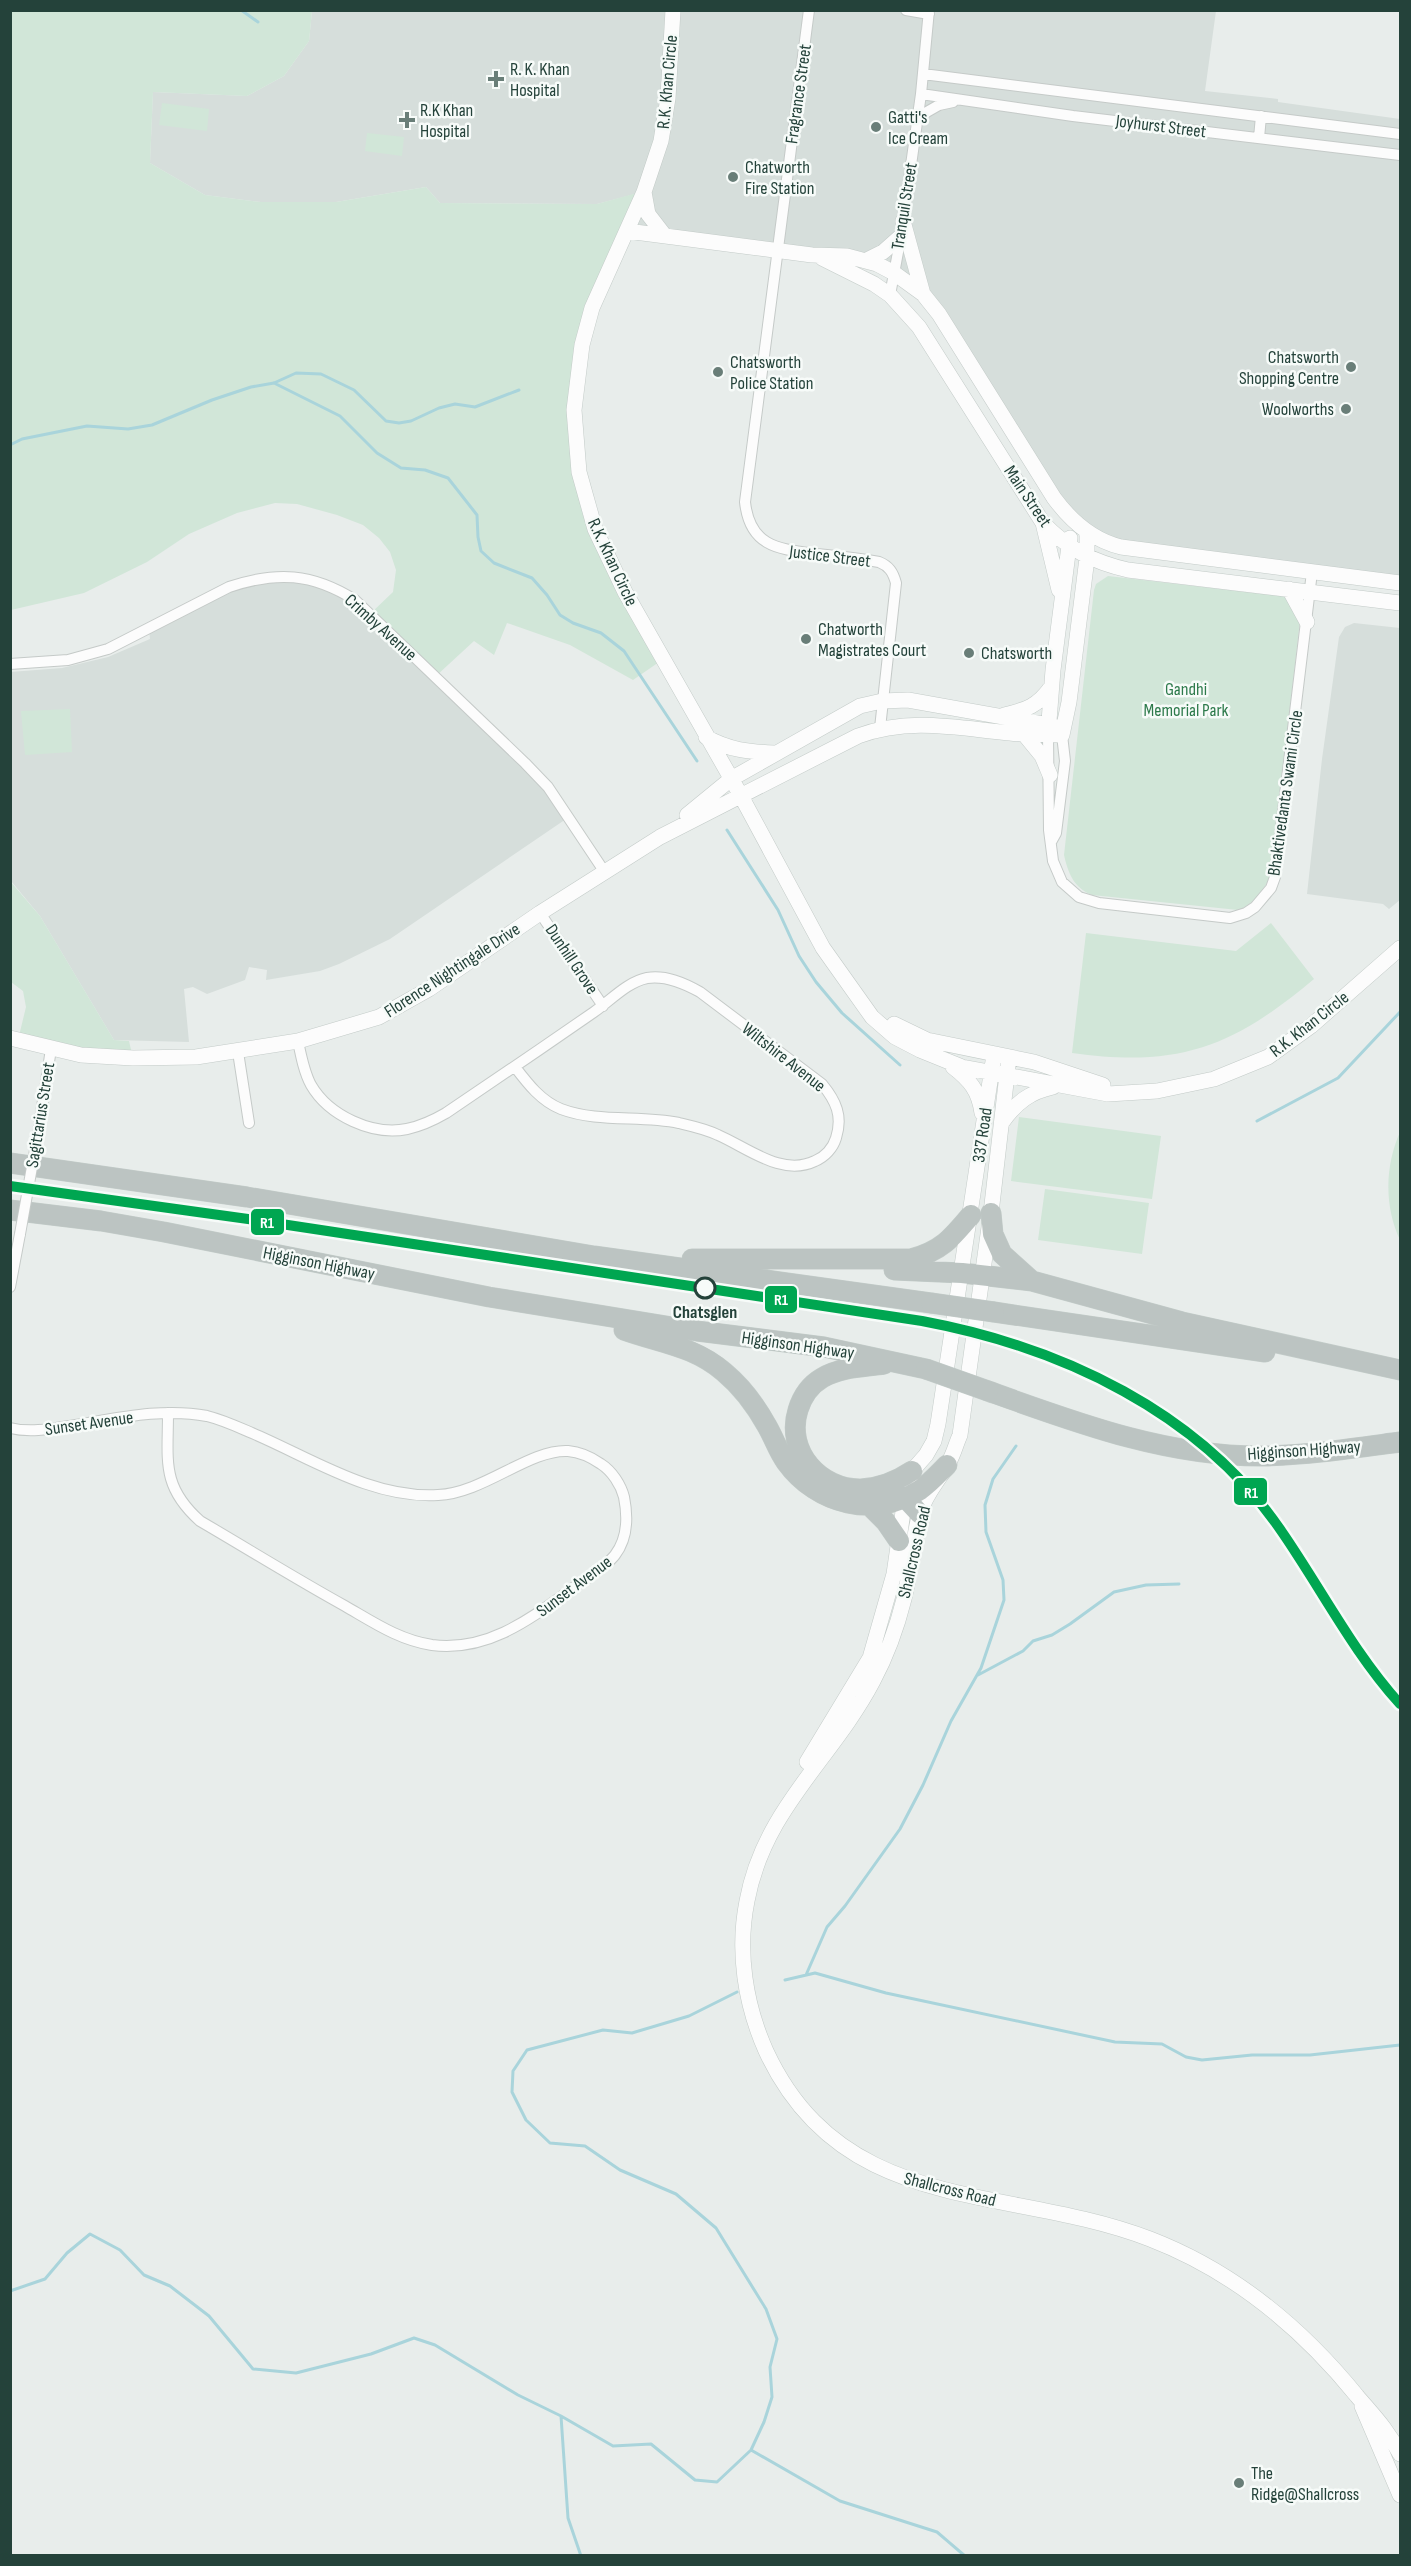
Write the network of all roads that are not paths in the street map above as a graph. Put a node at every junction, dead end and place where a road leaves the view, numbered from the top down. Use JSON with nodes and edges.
{"nodes":[{"id":1,"x":673,"y":10,"type":"edge"},
{"id":2,"x":809,"y":10,"type":"edge"},
{"id":3,"x":906,"y":10,"type":"edge"},
{"id":4,"x":929,"y":12,"type":"edge"},
{"id":5,"x":923,"y":74,"type":"junction"},
{"id":6,"x":921,"y":94,"type":"junction"},
{"id":7,"x":962,"y":100,"type":"junction"},
{"id":8,"x":1261,"y":116,"type":"junction"},
{"id":9,"x":918,"y":117,"type":"junction"},
{"id":10,"x":1401,"y":134,"type":"edge"},
{"id":11,"x":1258,"y":138,"type":"junction"},
{"id":12,"x":1401,"y":155,"type":"edge"},
{"id":13,"x":644,"y":192,"type":"junction"},
{"id":14,"x":902,"y":229,"type":"junction"},
{"id":15,"x":627,"y":231,"type":"junction"},
{"id":16,"x":665,"y":236,"type":"junction"},
{"id":17,"x":777,"y":250,"type":"junction"},
{"id":18,"x":812,"y":255,"type":"junction"},
{"id":19,"x":867,"y":260,"type":"junction"},
{"id":20,"x":894,"y":273,"type":"junction"},
{"id":21,"x":923,"y":294,"type":"junction"},
{"id":22,"x":890,"y":295,"type":"junction"},
{"id":23,"x":1071,"y":520,"type":"junction"},
{"id":24,"x":1043,"y":523,"type":"junction"},
{"id":25,"x":1087,"y":532,"type":"junction"},
{"id":26,"x":1069,"y":547,"type":"junction"},
{"id":27,"x":1087,"y":558,"type":"junction"},
{"id":28,"x":1312,"y":572,"type":"junction"},
{"id":29,"x":1401,"y":583,"type":"edge"},
{"id":30,"x":1289,"y":589,"type":"junction"},
{"id":31,"x":1310,"y":591,"type":"junction"},
{"id":32,"x":1401,"y":603,"type":"edge"},
{"id":33,"x":1062,"y":611,"type":"junction"},
{"id":34,"x":1307,"y":622,"type":"junction"},
{"id":35,"x":10,"y":664,"type":"edge"},
{"id":36,"x":1052,"y":686,"type":"junction"},
{"id":37,"x":882,"y":701,"type":"junction"},
{"id":38,"x":1001,"y":716,"type":"junction"},
{"id":39,"x":880,"y":728,"type":"junction"},
{"id":40,"x":1055,"y":730,"type":"junction"},
{"id":41,"x":1024,"y":735,"type":"junction"},
{"id":42,"x":706,"y":737,"type":"junction"},
{"id":43,"x":774,"y":753,"type":"junction"},
{"id":44,"x":1050,"y":775,"type":"junction"},
{"id":45,"x":730,"y":779,"type":"junction"},
{"id":46,"x":740,"y":794,"type":"junction"},
{"id":47,"x":660,"y":837,"type":"junction"},
{"id":48,"x":1051,"y":842,"type":"junction"},
{"id":49,"x":604,"y":871,"type":"junction"},
{"id":50,"x":540,"y":913,"type":"junction"},
{"id":51,"x":1401,"y":948,"type":"edge"},
{"id":52,"x":860,"y":1000,"type":"junction"},
{"id":53,"x":603,"y":1006,"type":"junction"},
{"id":54,"x":10,"y":1038,"type":"edge"},
{"id":55,"x":298,"y":1041,"type":"junction"},
{"id":56,"x":51,"y":1049,"type":"junction"},
{"id":57,"x":238,"y":1052,"type":"junction"},
{"id":58,"x":1002,"y":1056,"type":"junction"},
{"id":59,"x":948,"y":1063,"type":"junction"},
{"id":60,"x":514,"y":1067,"type":"junction"},
{"id":61,"x":999,"y":1075,"type":"junction"},
{"id":62,"x":1062,"y":1086,"type":"junction"},
{"id":63,"x":1134,"y":1092,"type":"junction"},
{"id":64,"x":1003,"y":1121,"type":"junction"},
{"id":65,"x":249,"y":1123,"type":"dead end"},
{"id":66,"x":983,"y":1125,"type":"junction"},
{"id":67,"x":10,"y":1163,"type":"edge"},
{"id":68,"x":10,"y":1210,"type":"edge"},
{"id":69,"x":991,"y":1213,"type":"junction"},
{"id":70,"x":971,"y":1215,"type":"junction"},
{"id":71,"x":594,"y":1256,"type":"junction"},
{"id":72,"x":788,"y":1261,"type":"junction"},
{"id":73,"x":962,"y":1272,"type":"junction"},
{"id":74,"x":983,"y":1274,"type":"junction"},
{"id":75,"x":1032,"y":1281,"type":"junction"},
{"id":76,"x":10,"y":1287,"type":"edge"},
{"id":77,"x":574,"y":1311,"type":"junction"},
{"id":78,"x":895,"y":1362,"type":"junction"},
{"id":79,"x":1401,"y":1372,"type":"edge"},
{"id":80,"x":168,"y":1413,"type":"junction"},
{"id":81,"x":10,"y":1428,"type":"edge"},
{"id":82,"x":1401,"y":1442,"type":"edge"},
{"id":83,"x":947,"y":1465,"type":"junction"},
{"id":84,"x":912,"y":1471,"type":"junction"},
{"id":85,"x":871,"y":1497,"type":"junction"},
{"id":86,"x":906,"y":1498,"type":"junction"},
{"id":87,"x":920,"y":1514,"type":"junction"},
{"id":88,"x":899,"y":1541,"type":"junction"},
{"id":89,"x":791,"y":1797,"type":"junction"},
{"id":90,"x":1359,"y":2398,"type":"junction"},
{"id":91,"x":1401,"y":2454,"type":"edge"},
{"id":92,"x":1401,"y":2495,"type":"edge"}],
"edges":[{"from":1,"to":13,"type":"street","name":"R.K. Khan Circle"},
{"from":2,"to":17,"type":"street","name":"Fragrance Street"},
{"from":3,"to":4,"type":"street"},
{"from":4,"to":5,"type":"street","name":"Tranquil Street"},
{"from":5,"to":6,"type":"street","name":"Tranquil Street"},
{"from":5,"to":8,"type":"street","name":"Joyhurst Street"},
{"from":6,"to":7,"type":"street","name":"Joyhurst Street"},
{"from":6,"to":9,"type":"street","name":"Tranquil Street"},
{"from":7,"to":9,"type":"street"},
{"from":7,"to":11,"type":"street","name":"Joyhurst Street"},
{"from":8,"to":10,"type":"street","name":"Joyhurst Street"},
{"from":8,"to":11,"type":"street"},
{"from":9,"to":14,"type":"street","name":"Tranquil Street"},
{"from":11,"to":12,"type":"street","name":"Joyhurst Street"},
{"from":13,"to":15,"type":"street","name":"R.K. Khan Circle"},
{"from":13,"to":16,"type":"street"},
{"from":14,"to":19,"type":"street"},
{"from":14,"to":20,"type":"street","name":"Tranquil Street"},
{"from":14,"to":21,"type":"street"},
{"from":15,"to":16,"type":"street","name":"Main Street"},
{"from":15,"to":42,"type":"street","name":"R.K. Khan Circle"},
{"from":16,"to":17,"type":"street","name":"Main Street"},
{"from":17,"to":18,"type":"street","name":"Main Street"},
{"from":17,"to":37,"type":"street","name":"Justice Street"},
{"from":18,"to":19,"type":"street","name":"Main Street"},
{"from":18,"to":22,"type":"street","name":"Main Street"},
{"from":19,"to":20,"type":"street","name":"Main Street"},
{"from":20,"to":21,"type":"street","name":"Main Street"},
{"from":20,"to":22,"type":"street","name":"Tranquil Street"},
{"from":21,"to":23,"type":"street","name":"Main Street"},
{"from":22,"to":24,"type":"street","name":"Main Street"},
{"from":23,"to":25,"type":"street","name":"Main Street"},
{"from":23,"to":26,"type":"street","name":"Bhaktivedanta Swami Circle"},
{"from":24,"to":26,"type":"street","name":"Main Street"},
{"from":24,"to":33,"type":"street"},
{"from":25,"to":27,"type":"street","name":"Bhaktivedanta Swami Circle"},
{"from":25,"to":28,"type":"street","name":"Main Street"},
{"from":26,"to":27,"type":"street","name":"Main Street"},
{"from":26,"to":33,"type":"street","name":"Bhaktivedanta Swami Circle"},
{"from":27,"to":30,"type":"street","name":"Main Street"},
{"from":27,"to":40,"type":"street","name":"Bhaktivedanta Swami Circle"},
{"from":28,"to":29,"type":"street","name":"Main Street"},
{"from":28,"to":31,"type":"street","name":"Bhaktivedanta Swami Circle"},
{"from":30,"to":31,"type":"street","name":"Main Street"},
{"from":30,"to":34,"type":"street"},
{"from":31,"to":32,"type":"street","name":"Main Street"},
{"from":31,"to":34,"type":"street","name":"Bhaktivedanta Swami Circle"},
{"from":33,"to":36,"type":"street","name":"Bhaktivedanta Swami Circle"},
{"from":34,"to":48,"type":"street","name":"Bhaktivedanta Swami Circle"},
{"from":35,"to":49,"type":"street","name":"Crimby Avenue"},
{"from":36,"to":38,"type":"street"},
{"from":36,"to":40,"type":"street","name":"Bhaktivedanta Swami Circle"},
{"from":37,"to":38,"type":"street"},
{"from":37,"to":39,"type":"street","name":"Justice Street"},
{"from":37,"to":43,"type":"street"},
{"from":38,"to":40,"type":"street"},
{"from":39,"to":41,"type":"street"},
{"from":39,"to":46,"type":"street"},
{"from":40,"to":41,"type":"street"},
{"from":40,"to":44,"type":"street","name":"Bhaktivedanta Swami Circle"},
{"from":40,"to":48,"type":"street","name":"Bhaktivedanta Swami Circle"},
{"from":41,"to":44,"type":"street"},
{"from":42,"to":43,"type":"street"},
{"from":42,"to":45,"type":"street","name":"R.K. Khan Circle"},
{"from":43,"to":45,"type":"street"},
{"from":44,"to":48,"type":"street","name":"Bhaktivedanta Swami Circle"},
{"from":45,"to":46,"type":"street","name":"R.K. Khan Circle"},
{"from":45,"to":47,"type":"street","name":"Florence Nightingale Drive"},
{"from":46,"to":47,"type":"street","name":"Florence Nightingale Drive"},
{"from":46,"to":52,"type":"street","name":"R.K. Khan Circle"},
{"from":47,"to":49,"type":"street","name":"Florence Nightingale Drive"},
{"from":49,"to":50,"type":"street","name":"Florence Nightingale Drive"},
{"from":50,"to":53,"type":"street","name":"Dunhill Grove"},
{"from":50,"to":55,"type":"street","name":"Florence Nightingale Drive"},
{"from":51,"to":63,"type":"street","name":"R.K. Khan Circle"},
{"from":52,"to":58,"type":"street","name":"R.K. Khan Circle"},
{"from":52,"to":59,"type":"street","name":"R.K. Khan Circle"},
{"from":53,"to":60,"type":"street","name":"Wiltshire Avenue"},
{"from":53,"to":60,"type":"street","name":"Wiltshire Avenue"},
{"from":54,"to":56,"type":"street","name":"Florence Nightingale Drive"},
{"from":55,"to":57,"type":"street","name":"Florence Nightingale Drive"},
{"from":55,"to":60,"type":"street","name":"Wiltshire Avenue"},
{"from":56,"to":57,"type":"street","name":"Florence Nightingale Drive"},
{"from":56,"to":76,"type":"street","name":"Sagittarius Street","bridge":true},
{"from":57,"to":65,"type":"street"},
{"from":58,"to":61,"type":"street","name":"337 Road"},
{"from":58,"to":63,"type":"street","name":"R.K. Khan Circle"},
{"from":59,"to":61,"type":"street","name":"R.K. Khan Circle"},
{"from":59,"to":66,"type":"street"},
{"from":61,"to":62,"type":"street","name":"R.K. Khan Circle"},
{"from":61,"to":64,"type":"street","name":"337 Road"},
{"from":61,"to":66,"type":"street","name":"337 Road"},
{"from":62,"to":63,"type":"street","name":"R.K. Khan Circle"},
{"from":62,"to":64,"type":"street"},
{"from":64,"to":69,"type":"street","name":"337 Road"},
{"from":66,"to":70,"type":"street","name":"337 Road"},
{"from":67,"to":71,"type":"highway"},
{"from":68,"to":77,"type":"highway","name":"Higginson Highway"},
{"from":69,"to":74,"type":"street","name":"Shallcross Road"},
{"from":69,"to":75,"type":"highway"},
{"from":70,"to":72,"type":"highway"},
{"from":70,"to":73,"type":"street","name":"Shallcross Road"},
{"from":71,"to":72,"type":"highway"},
{"from":71,"to":79,"type":"highway","bridge":true},
{"from":72,"to":73,"type":"highway"},
{"from":73,"to":74,"type":"highway"},
{"from":73,"to":84,"type":"street","name":"Shallcross Road"},
{"from":74,"to":75,"type":"highway"},
{"from":74,"to":83,"type":"street","name":"Shallcross Road"},
{"from":75,"to":79,"type":"highway"},
{"from":77,"to":78,"type":"highway","name":"Higginson Highway"},
{"from":77,"to":85,"type":"highway"},
{"from":78,"to":82,"type":"highway","name":"Higginson Highway","bridge":true},
{"from":78,"to":85,"type":"highway"},
{"from":80,"to":80,"type":"street","name":"Sunset Avenue"},
{"from":80,"to":81,"type":"street","name":"Sunset Avenue"},
{"from":83,"to":86,"type":"highway"},
{"from":83,"to":87,"type":"street","name":"Shallcross Road"},
{"from":84,"to":85,"type":"highway"},
{"from":84,"to":86,"type":"street","name":"Shallcross Road"},
{"from":85,"to":86,"type":"highway"},
{"from":85,"to":88,"type":"highway"},
{"from":86,"to":87,"type":"highway"},
{"from":86,"to":88,"type":"street","name":"Shallcross Road"},
{"from":87,"to":89,"type":"street","name":"Shallcross Road"},
{"from":88,"to":89,"type":"street","name":"Shallcross Road"},
{"from":89,"to":90,"type":"street","name":"Shallcross Road"},
{"from":90,"to":91,"type":"street","name":"Shallcross Road"},
{"from":90,"to":92,"type":"street","name":"Shallcross Road"}]}
